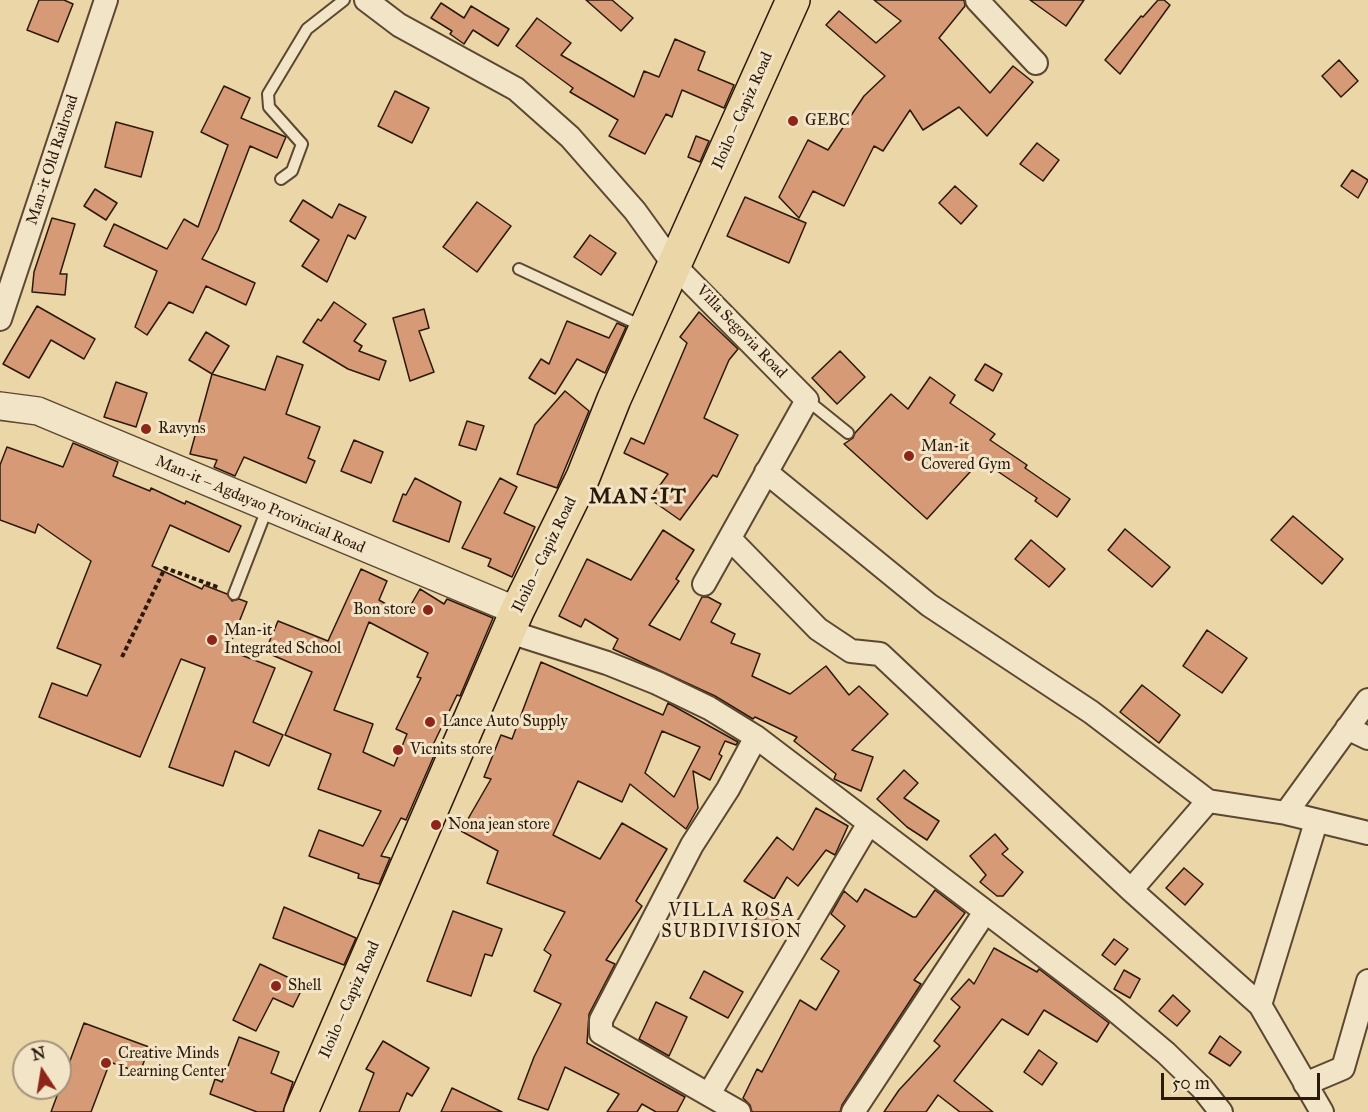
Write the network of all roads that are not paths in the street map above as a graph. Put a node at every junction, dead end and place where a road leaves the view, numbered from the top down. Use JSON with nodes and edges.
{"nodes":[{"id":1,"x":106,"y":0,"type":"edge"},
{"id":2,"x":344,"y":0,"type":"edge"},
{"id":3,"x":366,"y":0,"type":"edge"},
{"id":4,"x":793,"y":0,"type":"edge"},
{"id":5,"x":977,"y":0,"type":"edge"},
{"id":6,"x":1036,"y":63,"type":"dead end"},
{"id":7,"x":282,"y":179,"type":"dead end"},
{"id":8,"x":674,"y":264,"type":"junction"},
{"id":9,"x":519,"y":269,"type":"dead end"},
{"id":10,"x":0,"y":320,"type":"edge"},
{"id":11,"x":647,"y":328,"type":"junction"},
{"id":12,"x":807,"y":400,"type":"junction"},
{"id":13,"x":0,"y":406,"type":"edge"},
{"id":14,"x":848,"y":433,"type":"dead end"},
{"id":15,"x":766,"y":472,"type":"junction"},
{"id":16,"x":267,"y":509,"type":"junction"},
{"id":17,"x":730,"y":540,"type":"junction"},
{"id":18,"x":704,"y":585,"type":"dead end"},
{"id":19,"x":234,"y":594,"type":"road end"},
{"id":20,"x":514,"y":621,"type":"junction"},
{"id":21,"x":1368,"y":700,"type":"edge"},
{"id":22,"x":1347,"y":728,"type":"junction"},
{"id":23,"x":756,"y":737,"type":"junction"},
{"id":24,"x":1368,"y":738,"type":"edge"},
{"id":25,"x":1208,"y":801,"type":"junction"},
{"id":26,"x":1286,"y":813,"type":"junction"},
{"id":27,"x":1316,"y":822,"type":"junction"},
{"id":28,"x":869,"y":823,"type":"junction"},
{"id":29,"x":1368,"y":833,"type":"edge"},
{"id":30,"x":1131,"y":890,"type":"junction"},
{"id":31,"x":985,"y":912,"type":"junction"},
{"id":32,"x":1368,"y":981,"type":"edge"},
{"id":33,"x":1260,"y":1005,"type":"junction"},
{"id":34,"x":1305,"y":1084,"type":"junction"},
{"id":35,"x":709,"y":1094,"type":"junction"},
{"id":36,"x":302,"y":1112,"type":"edge"},
{"id":37,"x":739,"y":1112,"type":"edge"},
{"id":38,"x":853,"y":1112,"type":"edge"},
{"id":39,"x":1221,"y":1112,"type":"edge"},
{"id":40,"x":1322,"y":1112,"type":"edge"}],
"edges":[{"from":1,"to":10,"type":"street","name":"Man-it Old Railroad"},
{"from":2,"to":7,"type":"lane"},
{"from":3,"to":8,"type":"street","name":"Villa Segovia Road"},
{"from":4,"to":8,"type":"highway","name":"Iloilo – Capiz Road"},
{"from":5,"to":6,"type":"street"},
{"from":8,"to":11,"type":"highway","name":"Iloilo – Capiz Road"},
{"from":8,"to":12,"type":"street","name":"Villa Segovia Road"},
{"from":9,"to":11,"type":"lane"},
{"from":11,"to":20,"type":"highway","name":"Iloilo – Capiz Road"},
{"from":12,"to":14,"type":"lane"},
{"from":12,"to":15,"type":"street"},
{"from":13,"to":16,"type":"street","name":"Man-it – Agdayao Provincial Road"},
{"from":15,"to":17,"type":"street"},
{"from":15,"to":25,"type":"street"},
{"from":16,"to":19,"type":"lane"},
{"from":16,"to":20,"type":"street","name":"Man-it – Agdayao Provincial Road"},
{"from":17,"to":18,"type":"street"},
{"from":17,"to":30,"type":"street"},
{"from":20,"to":23,"type":"street"},
{"from":20,"to":36,"type":"highway","name":"Iloilo – Capiz Road"},
{"from":21,"to":22,"type":"street"},
{"from":22,"to":24,"type":"street"},
{"from":22,"to":26,"type":"street"},
{"from":23,"to":28,"type":"street"},
{"from":23,"to":35,"type":"street"},
{"from":25,"to":26,"type":"street"},
{"from":25,"to":30,"type":"street"},
{"from":26,"to":27,"type":"street"},
{"from":27,"to":29,"type":"street"},
{"from":27,"to":33,"type":"street"},
{"from":28,"to":31,"type":"street"},
{"from":28,"to":35,"type":"street"},
{"from":30,"to":33,"type":"street"},
{"from":31,"to":38,"type":"street"},
{"from":31,"to":39,"type":"street"},
{"from":32,"to":34,"type":"street"},
{"from":33,"to":34,"type":"street"},
{"from":34,"to":40,"type":"street"},
{"from":35,"to":37,"type":"street"}]}
